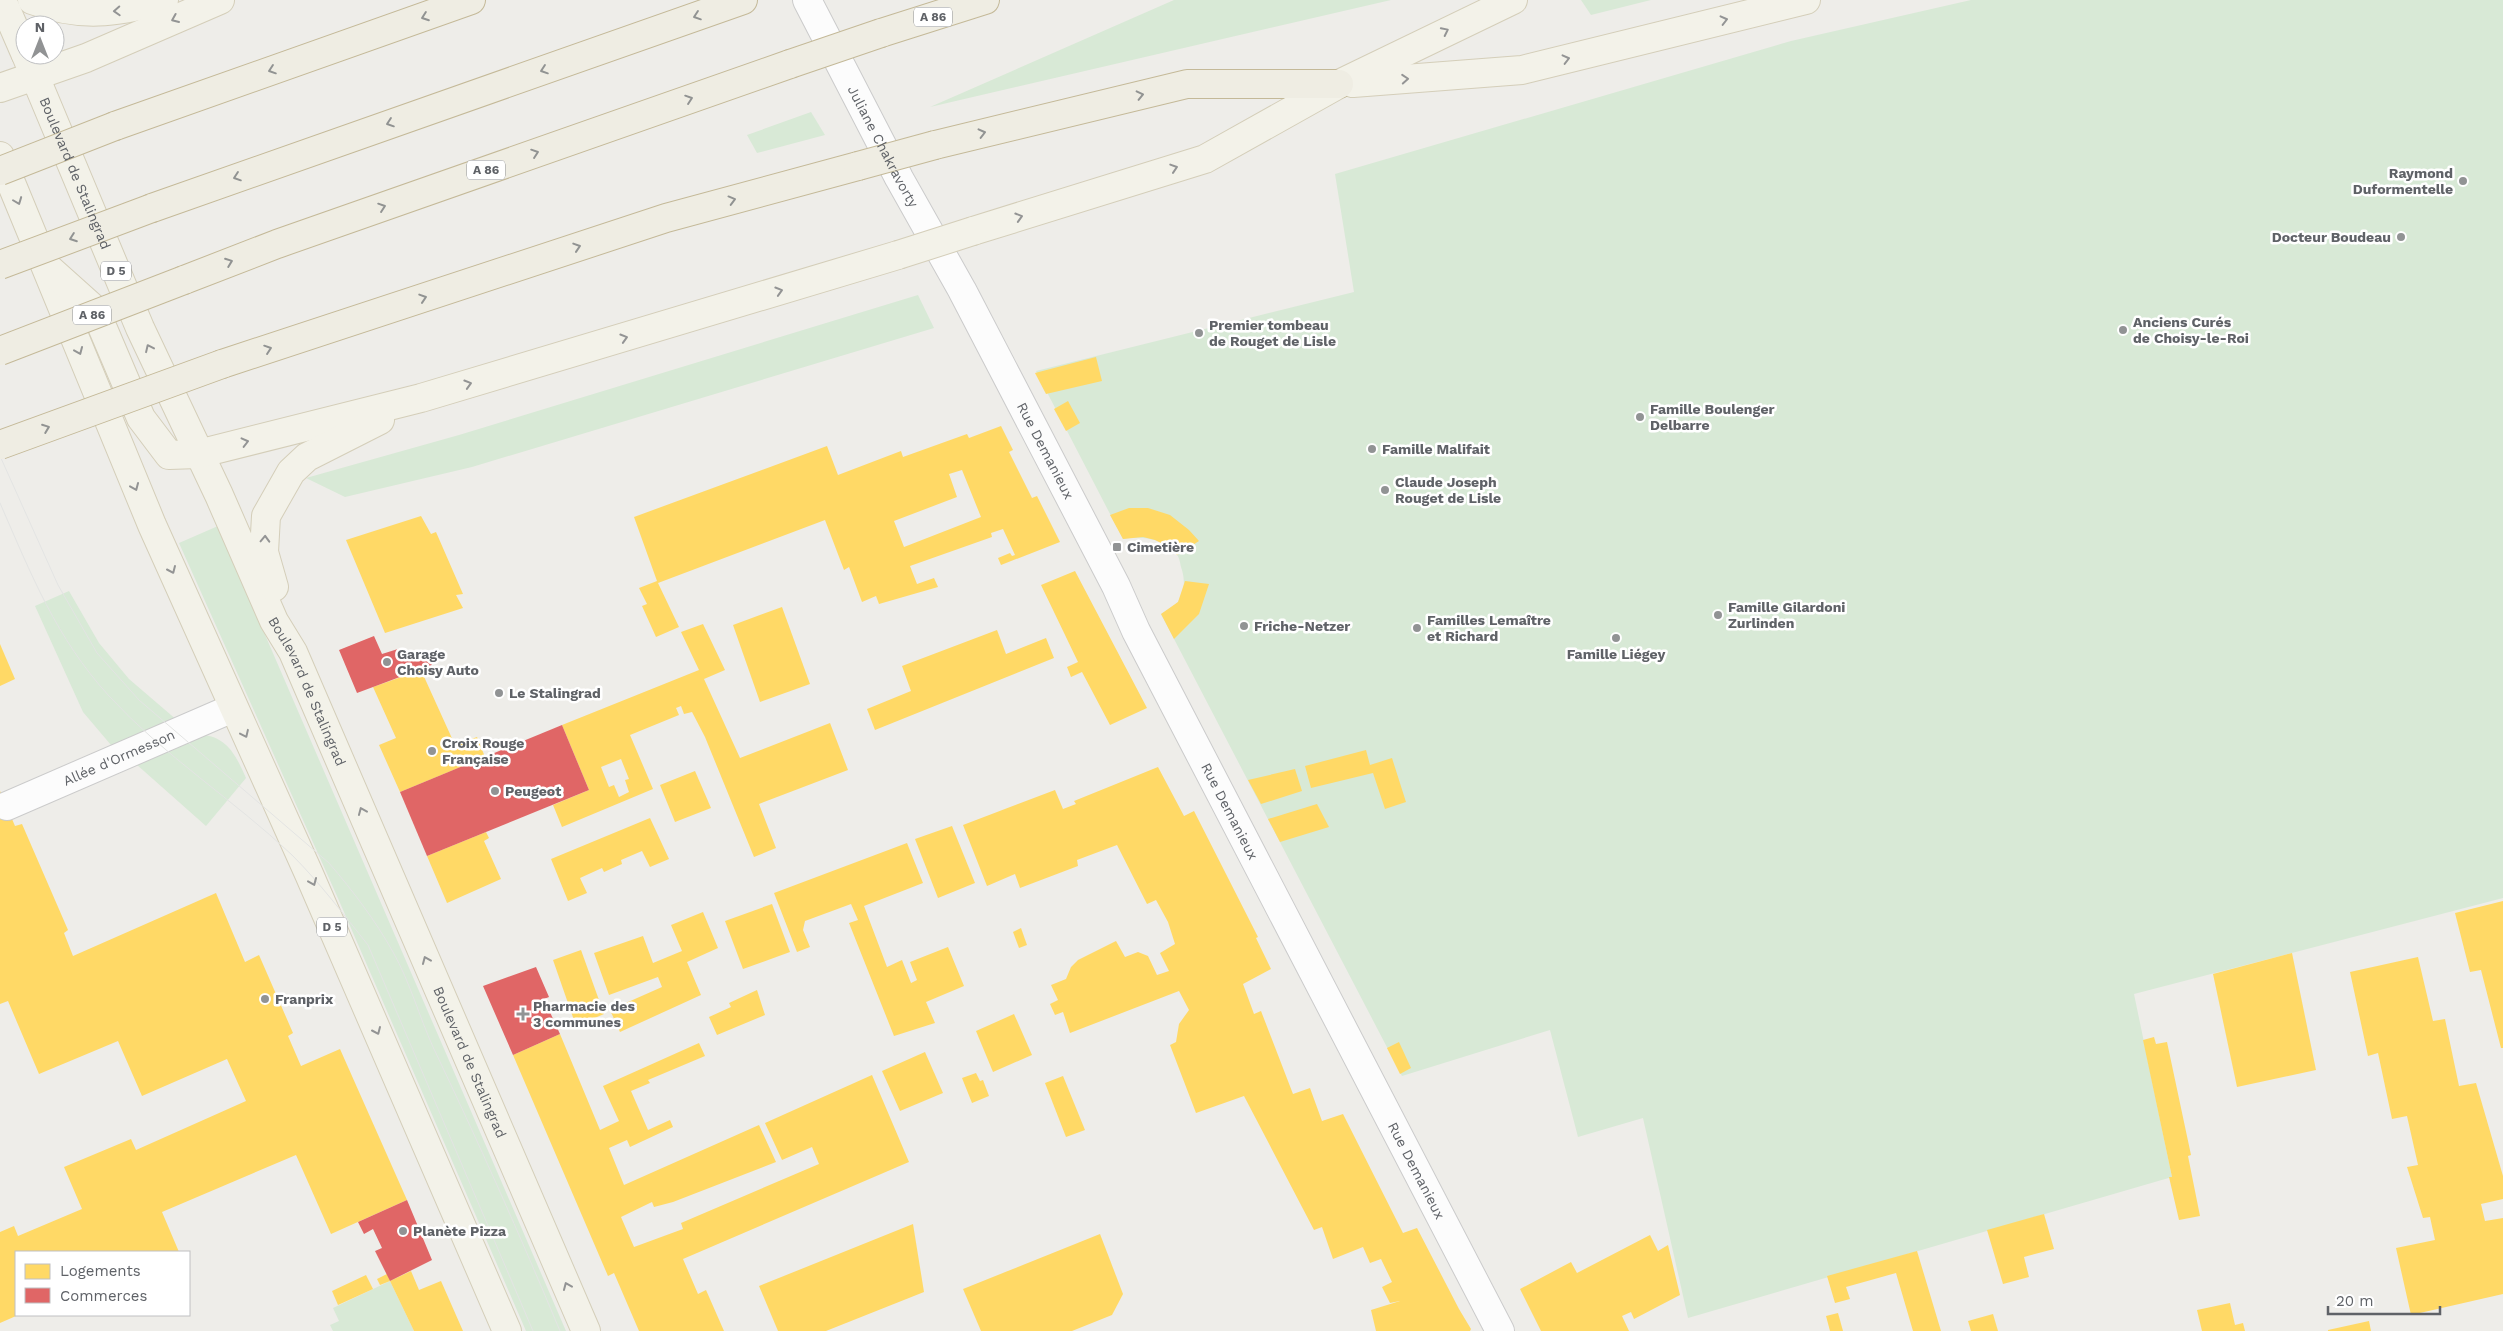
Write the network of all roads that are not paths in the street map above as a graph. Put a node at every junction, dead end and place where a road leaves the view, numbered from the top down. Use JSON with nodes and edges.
{"nodes":[{"id":1,"x":2,"y":0,"type":"edge"},
{"id":2,"x":32,"y":0,"type":"edge"},
{"id":3,"x":164,"y":0,"type":"edge"},
{"id":4,"x":220,"y":0,"type":"edge"},
{"id":5,"x":471,"y":0,"type":"edge"},
{"id":6,"x":743,"y":0,"type":"edge"},
{"id":7,"x":807,"y":0,"type":"edge"},
{"id":8,"x":985,"y":0,"type":"edge"},
{"id":9,"x":1513,"y":0,"type":"edge"},
{"id":10,"x":1806,"y":0,"type":"edge"},
{"id":11,"x":15,"y":31,"type":"edge"},
{"id":12,"x":65,"y":59,"type":"edge"},
{"id":13,"x":25,"y":65,"type":"edge"},
{"id":14,"x":29,"y":65,"type":"edge"},
{"id":15,"x":1339,"y":84,"type":"junction"},
{"id":16,"x":0,"y":88,"type":"edge"},
{"id":17,"x":0,"y":156,"type":"edge"},
{"id":18,"x":0,"y":171,"type":"edge"},
{"id":19,"x":42,"y":262,"type":"junction"},
{"id":20,"x":0,"y":265,"type":"edge"},
{"id":21,"x":962,"y":290,"type":"joint"},
{"id":22,"x":0,"y":352,"type":"edge"},
{"id":23,"x":421,"y":398,"type":"junction"},
{"id":24,"x":0,"y":445,"type":"edge"},
{"id":25,"x":198,"y":454,"type":"junction"},
{"id":26,"x":274,"y":621,"type":"junction"},
{"id":27,"x":233,"y":708,"type":"junction"},
{"id":28,"x":7,"y":806,"type":"dead end"},
{"id":29,"x":507,"y":1331,"type":"edge"},
{"id":30,"x":586,"y":1331,"type":"edge"},
{"id":31,"x":1500,"y":1331,"type":"edge"}],
"edges":[{"from":1,"to":11,"type":"main road","name":"Boulevard de Stalingrad","number":"D 5"},
{"from":3,"to":2,"type":"main road","one_way":true},
{"from":4,"to":12,"type":"main road","one_way":true},
{"from":5,"to":18,"type":"highway","one_way":true,"bridge":true},
{"from":6,"to":20,"type":"highway","one_way":true,"bridge":true},
{"from":7,"to":21,"type":"street","name":"Juliane Chakravorty"},
{"from":22,"to":8,"type":"highway","number":"A 86","one_way":true,"bridge":true},
{"from":15,"to":9,"type":"main road","one_way":true},
{"from":15,"to":10,"type":"main road","one_way":true},
{"from":13,"to":16,"type":"main road"},
{"from":25,"to":14,"type":"main road","name":"Boulevard de Stalingrad","number":"D 5","one_way":true},
{"from":23,"to":15,"type":"main road","one_way":true,"bridge":true},
{"from":24,"to":15,"type":"highway","one_way":true,"bridge":true},
{"from":17,"to":19,"type":"main road","number":"D 5","one_way":true},
{"from":19,"to":25,"type":"main road"},
{"from":19,"to":27,"type":"main road","number":"D 5","one_way":true},
{"from":21,"to":31,"type":"street","name":"Rue Demanieux"},
{"from":25,"to":23,"type":"main road","one_way":true},
{"from":26,"to":23,"type":"main road","one_way":true},
{"from":25,"to":26,"type":"main road","name":"Boulevard de Stalingrad","number":"D 5"},
{"from":30,"to":26,"type":"main road","name":"Boulevard de Stalingrad","number":"D 5","one_way":true},
{"from":27,"to":28,"type":"street","name":"Allée d'Ormesson"},
{"from":27,"to":29,"type":"main road","number":"D 5","one_way":true}]}
